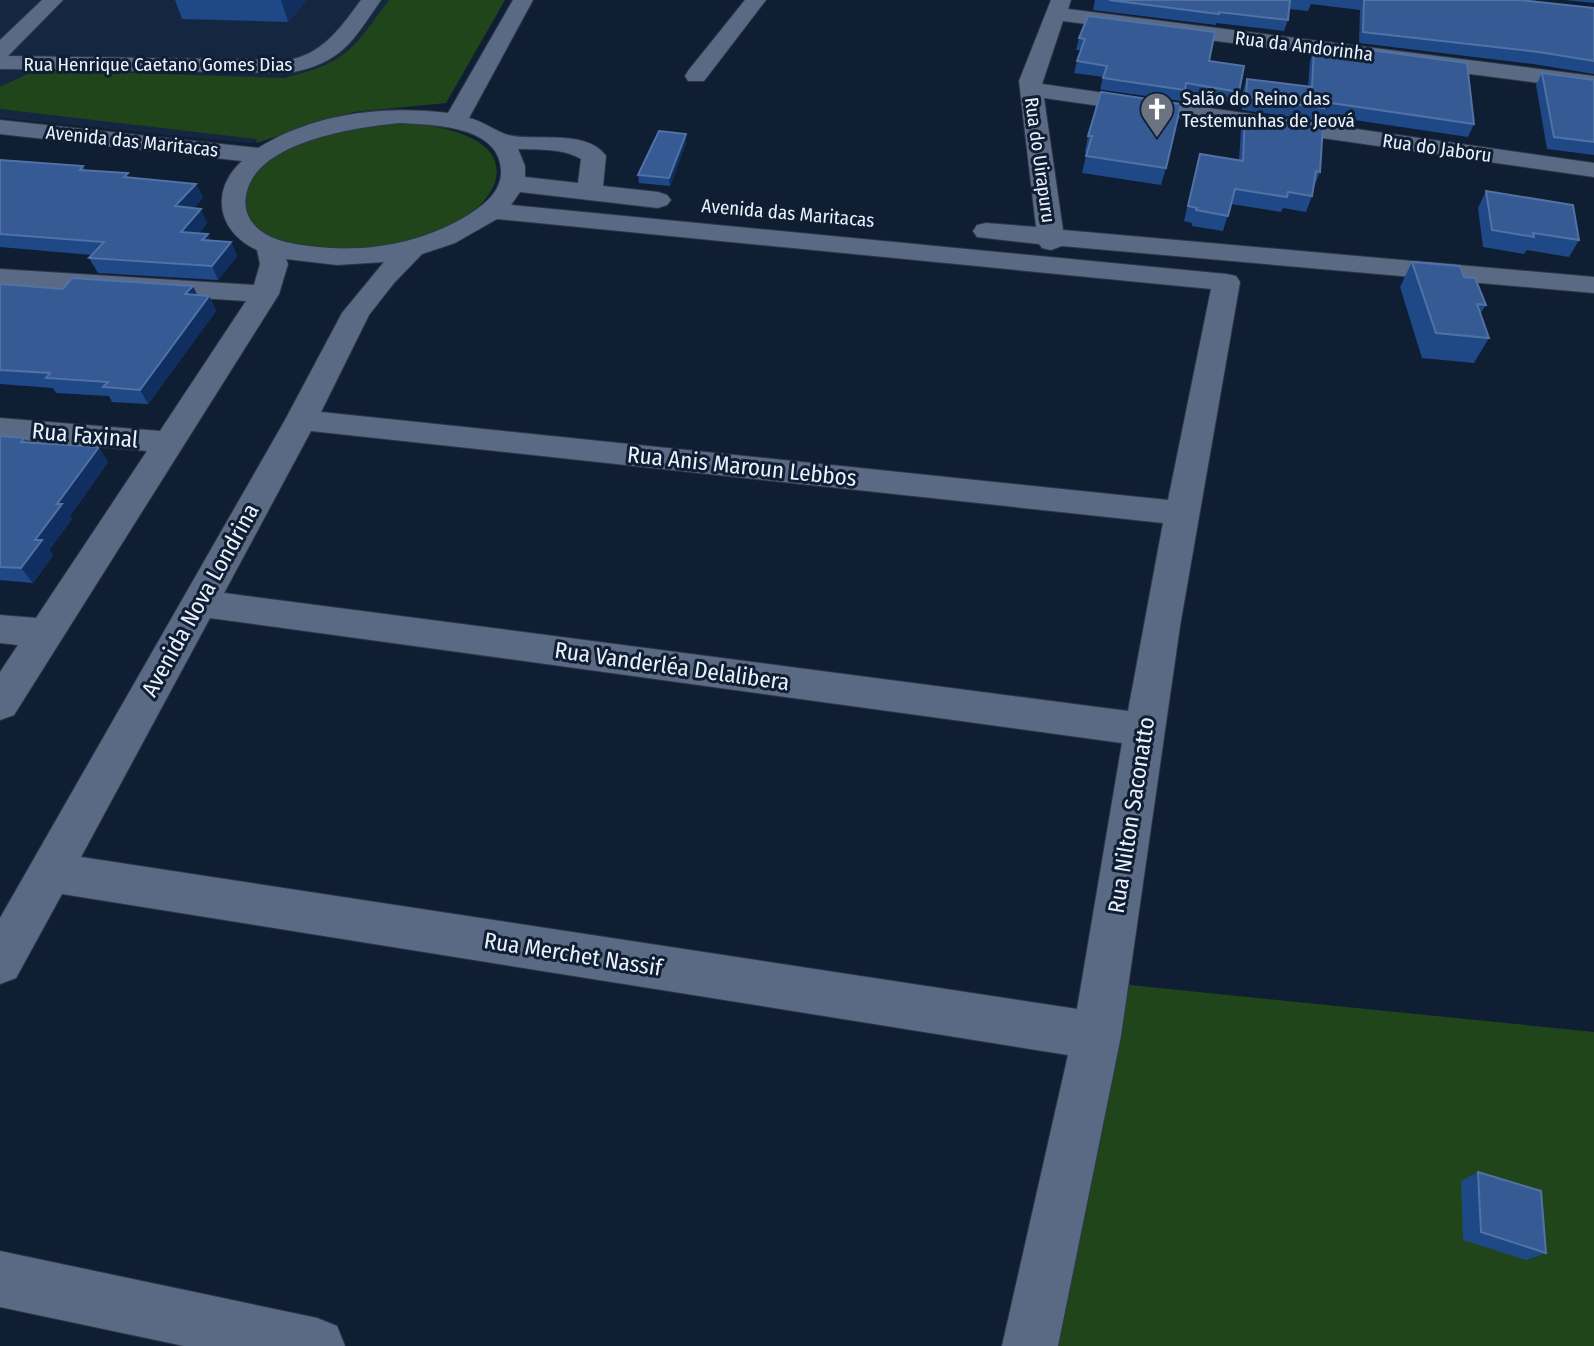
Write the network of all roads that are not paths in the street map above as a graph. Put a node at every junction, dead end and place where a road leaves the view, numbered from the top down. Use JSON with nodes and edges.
{"nodes":[{"id":1,"x":53,"y":0,"type":"edge"},
{"id":2,"x":371,"y":0,"type":"edge"},
{"id":3,"x":523,"y":0,"type":"edge"},
{"id":4,"x":756,"y":0,"type":"edge"},
{"id":5,"x":1059,"y":7,"type":"edge"},
{"id":6,"x":0,"y":52,"type":"edge"},
{"id":7,"x":0,"y":62,"type":"edge"},
{"id":8,"x":696,"y":76,"type":"dead end"},
{"id":9,"x":1594,"y":83,"type":"edge"},
{"id":10,"x":1031,"y":89,"type":"junction"},
{"id":11,"x":455,"y":122,"type":"junction"},
{"id":12,"x":0,"y":127,"type":"edge"},
{"id":13,"x":498,"y":141,"type":"junction"},
{"id":14,"x":263,"y":156,"type":"junction"},
{"id":15,"x":120,"y":164,"type":"dead end"},
{"id":16,"x":1594,"y":170,"type":"edge"},
{"id":17,"x":243,"y":176,"type":"junction"},
{"id":18,"x":512,"y":183,"type":"junction"},
{"id":19,"x":589,"y":193,"type":"junction"},
{"id":20,"x":491,"y":211,"type":"junction"},
{"id":21,"x":697,"y":213,"type":"junction"},
{"id":22,"x":955,"y":229,"type":"dead end"},
{"id":23,"x":1056,"y":239,"type":"junction"},
{"id":24,"x":270,"y":246,"type":"junction"},
{"id":25,"x":412,"y":248,"type":"junction"},
{"id":26,"x":988,"y":258,"type":"junction"},
{"id":27,"x":0,"y":277,"type":"edge"},
{"id":28,"x":1226,"y":282,"type":"joint"},
{"id":29,"x":1594,"y":285,"type":"edge"},
{"id":30,"x":265,"y":294,"type":"junction"},
{"id":31,"x":301,"y":420,"type":"junction"},
{"id":32,"x":0,"y":428,"type":"edge"},
{"id":33,"x":171,"y":442,"type":"junction"},
{"id":34,"x":1182,"y":513,"type":"junction"},
{"id":35,"x":198,"y":603,"type":"junction"},
{"id":36,"x":0,"y":629,"type":"edge"},
{"id":37,"x":46,"y":633,"type":"junction"},
{"id":38,"x":0,"y":704,"type":"edge"},
{"id":39,"x":1145,"y":730,"type":"junction"},
{"id":40,"x":49,"y":872,"type":"junction"},
{"id":41,"x":4,"y":948,"type":"edge"},
{"id":42,"x":1097,"y":1036,"type":"junction"},
{"id":43,"x":0,"y":1279,"type":"edge"},
{"id":44,"x":317,"y":1346,"type":"edge"},
{"id":45,"x":1030,"y":1346,"type":"edge"}],
"edges":[{"from":1,"to":6,"type":"street"},
{"from":2,"to":7,"type":"street","name":"Rua Henrique Caetano Gomes Dias"},
{"from":3,"to":11,"type":"street"},
{"from":4,"to":8,"type":"street"},
{"from":5,"to":9,"type":"street","name":"Rua da Andorinha"},
{"from":5,"to":10,"type":"street","name":"Rua do Uirapuru"},
{"from":10,"to":16,"type":"street","name":"Rua do Jaboru"},
{"from":10,"to":23,"type":"street","name":"Rua do Uirapuru"},
{"from":11,"to":13,"type":"street"},
{"from":11,"to":14,"type":"street"},
{"from":12,"to":14,"type":"street","name":"Avenida das Maritacas"},
{"from":13,"to":18,"type":"street"},
{"from":13,"to":19,"type":"street"},
{"from":14,"to":17,"type":"street"},
{"from":15,"to":17,"type":"street","name":"Avenida das Maritacas"},
{"from":17,"to":24,"type":"street"},
{"from":18,"to":19,"type":"street","name":"Avenida das Maritacas"},
{"from":18,"to":20,"type":"street"},
{"from":19,"to":21,"type":"street","name":"Avenida das Maritacas"},
{"from":20,"to":21,"type":"street","name":"Avenida das Maritacas"},
{"from":20,"to":25,"type":"street"},
{"from":21,"to":26,"type":"street","name":"Avenida das Maritacas"},
{"from":22,"to":23,"type":"street","name":"Avenida das Maritacas"},
{"from":23,"to":26,"type":"street","name":"Avenida das Maritacas"},
{"from":23,"to":29,"type":"street","name":"Avenida das Maritacas"},
{"from":24,"to":25,"type":"street"},
{"from":24,"to":30,"type":"street"},
{"from":25,"to":31,"type":"street","name":"Avenida Nova Londrina"},
{"from":26,"to":28,"type":"street","name":"Avenida das Maritacas"},
{"from":27,"to":30,"type":"street"},
{"from":28,"to":34,"type":"street","name":"Rua Nilton Saconatto"},
{"from":30,"to":33,"type":"street"},
{"from":31,"to":34,"type":"street","name":"Rua Anis Maroun Lebbos"},
{"from":31,"to":35,"type":"street","name":"Avenida Nova Londrina"},
{"from":32,"to":33,"type":"street","name":"Rua Faxinal"},
{"from":33,"to":37,"type":"street"},
{"from":34,"to":39,"type":"street","name":"Rua Nilton Saconatto"},
{"from":35,"to":39,"type":"street","name":"Rua Vanderléa Delalibera"},
{"from":35,"to":40,"type":"street","name":"Avenida Nova Londrina"},
{"from":36,"to":37,"type":"street"},
{"from":37,"to":38,"type":"street"},
{"from":39,"to":42,"type":"street","name":"Rua Nilton Saconatto"},
{"from":40,"to":41,"type":"street","name":"Avenida Nova Londrina"},
{"from":40,"to":42,"type":"street","name":"Rua Merchet Nassif"},
{"from":42,"to":45,"type":"street","name":"Rua Nilton Saconatto"},
{"from":43,"to":44,"type":"street"}]}
